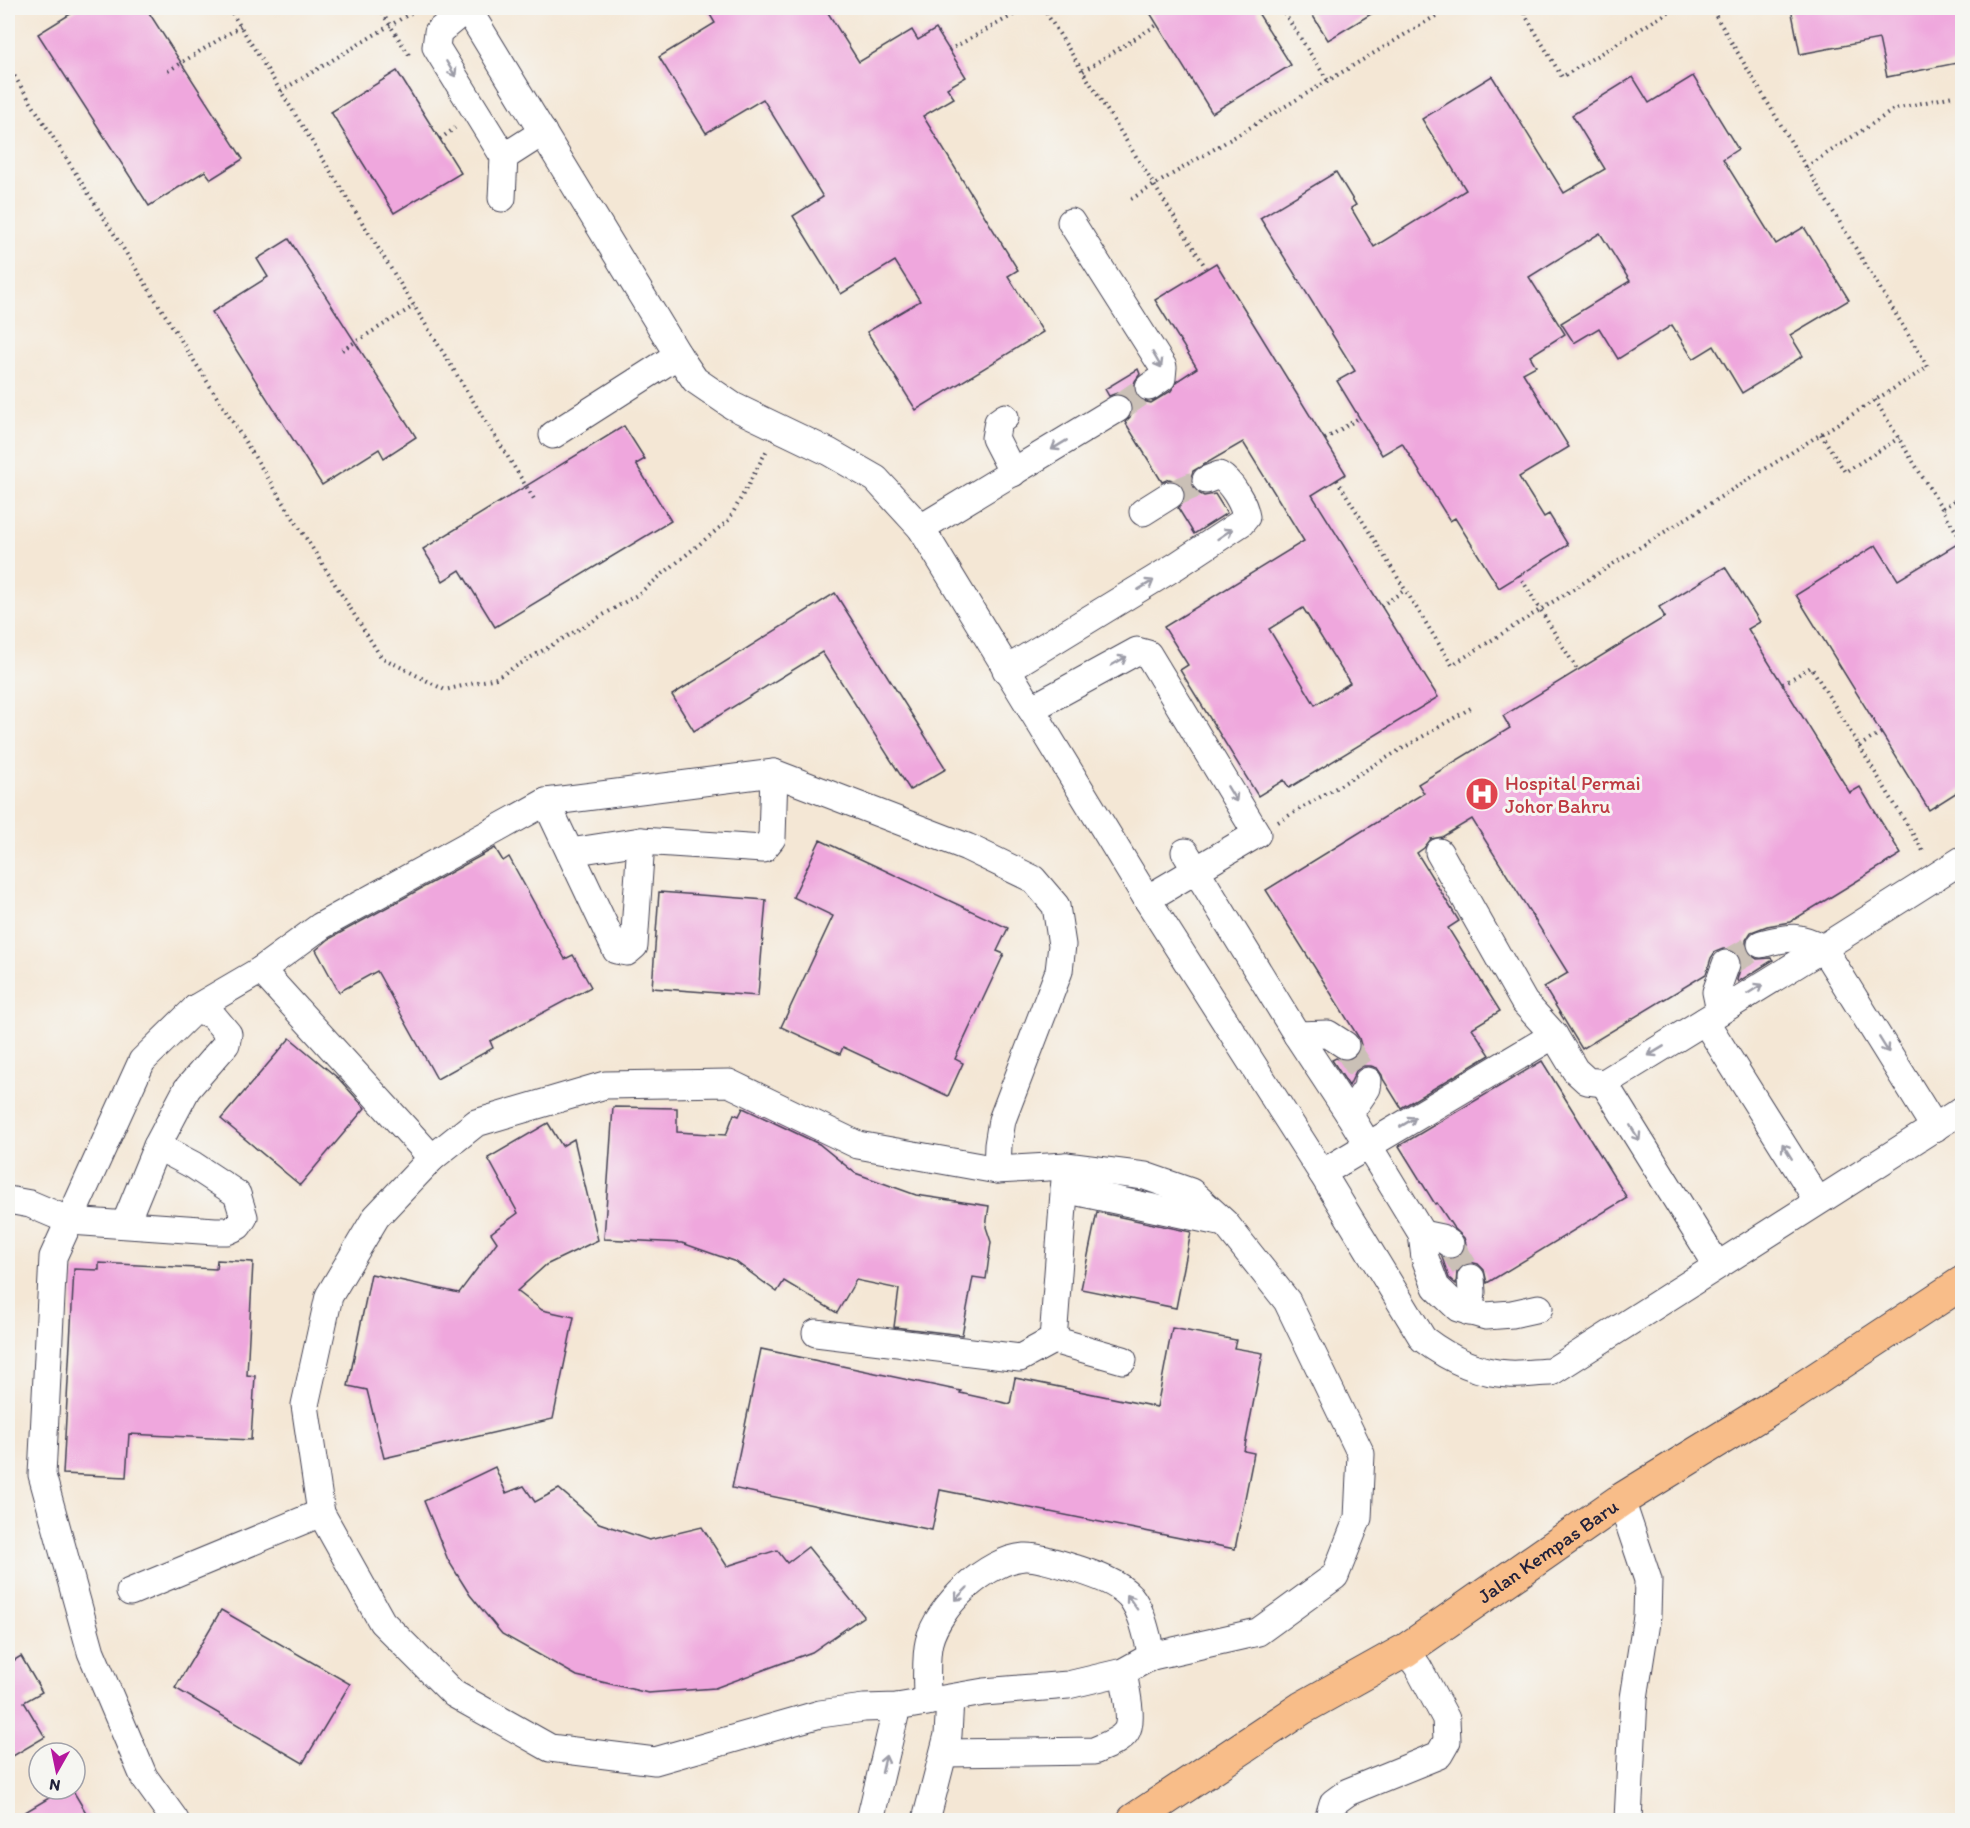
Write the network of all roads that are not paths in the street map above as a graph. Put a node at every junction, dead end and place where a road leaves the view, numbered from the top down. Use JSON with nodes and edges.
{"nodes":[{"id":1,"x":467,"y":8,"type":"edge"},
{"id":2,"x":543,"y":132,"type":"junction"},
{"id":3,"x":504,"y":157,"type":"junction"},
{"id":4,"x":502,"y":198,"type":"dead end"},
{"id":5,"x":1071,"y":222,"type":"dead end"},
{"id":6,"x":678,"y":355,"type":"junction"},
{"id":7,"x":1149,"y":387,"type":"tunnel mouth"},
{"id":8,"x":1117,"y":409,"type":"tunnel mouth"},
{"id":9,"x":1005,"y":417,"type":"dead end"},
{"id":10,"x":552,"y":435,"type":"dead end"},
{"id":11,"x":1020,"y":469,"type":"junction"},
{"id":12,"x":1206,"y":480,"type":"tunnel mouth"},
{"id":13,"x":1170,"y":495,"type":"tunnel mouth"},
{"id":14,"x":1143,"y":512,"type":"dead end"},
{"id":15,"x":921,"y":528,"type":"junction"},
{"id":16,"x":1006,"y":670,"type":"junction"},
{"id":17,"x":1031,"y":709,"type":"junction"},
{"id":18,"x":774,"y":773,"type":"junction"},
{"id":19,"x":546,"y":802,"type":"junction"},
{"id":20,"x":641,"y":841,"type":"junction"},
{"id":21,"x":570,"y":852,"type":"junction"},
{"id":22,"x":1439,"y":852,"type":"dead end"},
{"id":23,"x":1962,"y":860,"type":"edge"},
{"id":24,"x":1191,"y":861,"type":"junction"},
{"id":25,"x":1147,"y":899,"type":"junction"},
{"id":26,"x":1761,"y":944,"type":"tunnel mouth"},
{"id":27,"x":1823,"y":948,"type":"junction"},
{"id":28,"x":1726,"y":964,"type":"tunnel mouth"},
{"id":29,"x":261,"y":970,"type":"junction"},
{"id":30,"x":196,"y":1008,"type":"junction"},
{"id":31,"x":1713,"y":1016,"type":"junction"},
{"id":32,"x":1297,"y":1035,"type":"junction"},
{"id":33,"x":1554,"y":1035,"type":"junction"},
{"id":34,"x":1346,"y":1045,"type":"tunnel mouth"},
{"id":35,"x":1368,"y":1081,"type":"dead end"},
{"id":36,"x":1604,"y":1083,"type":"junction"},
{"id":37,"x":1962,"y":1110,"type":"edge"},
{"id":38,"x":1349,"y":1114,"type":"junction"},
{"id":39,"x":1935,"y":1128,"type":"junction"},
{"id":40,"x":157,"y":1146,"type":"junction"},
{"id":41,"x":1368,"y":1146,"type":"junction"},
{"id":42,"x":432,"y":1158,"type":"junction"},
{"id":43,"x":997,"y":1170,"type":"junction"},
{"id":44,"x":1322,"y":1173,"type":"junction"},
{"id":45,"x":1065,"y":1177,"type":"junction"},
{"id":46,"x":8,"y":1200,"type":"edge"},
{"id":47,"x":1818,"y":1201,"type":"junction"},
{"id":48,"x":70,"y":1221,"type":"junction"},
{"id":49,"x":125,"y":1224,"type":"junction"},
{"id":50,"x":1422,"y":1234,"type":"junction"},
{"id":51,"x":1450,"y":1244,"type":"tunnel mouth"},
{"id":52,"x":1718,"y":1265,"type":"junction"},
{"id":53,"x":1470,"y":1278,"type":"tunnel mouth"},
{"id":54,"x":1962,"y":1283,"type":"edge"},
{"id":55,"x":1539,"y":1308,"type":"dead end"},
{"id":56,"x":1469,"y":1312,"type":"junction"},
{"id":57,"x":816,"y":1333,"type":"dead end"},
{"id":58,"x":1053,"y":1340,"type":"junction"},
{"id":59,"x":1123,"y":1360,"type":"dead end"},
{"id":60,"x":1621,"y":1500,"type":"junction"},
{"id":61,"x":321,"y":1513,"type":"junction"},
{"id":62,"x":130,"y":1592,"type":"dead end"},
{"id":63,"x":1406,"y":1650,"type":"junction"},
{"id":64,"x":1152,"y":1656,"type":"junction"},
{"id":65,"x":1123,"y":1672,"type":"junction"},
{"id":66,"x":938,"y":1700,"type":"junction"},
{"id":67,"x":897,"y":1707,"type":"junction"},
{"id":68,"x":944,"y":1753,"type":"junction"},
{"id":69,"x":175,"y":1821,"type":"edge"},
{"id":70,"x":870,"y":1821,"type":"edge"},
{"id":71,"x":926,"y":1821,"type":"edge"},
{"id":72,"x":1134,"y":1821,"type":"edge"},
{"id":73,"x":1328,"y":1821,"type":"edge"},
{"id":74,"x":1628,"y":1821,"type":"edge"}],
"edges":[{"from":1,"to":2,"type":"street"},
{"from":1,"to":3,"type":"street","one_way":true},
{"from":2,"to":3,"type":"street"},
{"from":2,"to":6,"type":"street"},
{"from":3,"to":4,"type":"street"},
{"from":5,"to":7,"type":"street","one_way":true},
{"from":6,"to":10,"type":"street"},
{"from":6,"to":15,"type":"street"},
{"from":8,"to":11,"type":"street","one_way":true},
{"from":9,"to":11,"type":"street"},
{"from":11,"to":15,"type":"street"},
{"from":16,"to":12,"type":"street","one_way":true},
{"from":13,"to":14,"type":"street"},
{"from":15,"to":16,"type":"street"},
{"from":16,"to":17,"type":"street"},
{"from":17,"to":24,"type":"street","one_way":true},
{"from":17,"to":25,"type":"street"},
{"from":18,"to":19,"type":"street"},
{"from":18,"to":20,"type":"street"},
{"from":18,"to":43,"type":"street"},
{"from":19,"to":21,"type":"street"},
{"from":19,"to":29,"type":"street"},
{"from":20,"to":21,"type":"street"},
{"from":20,"to":21,"type":"street"},
{"from":22,"to":33,"type":"street"},
{"from":23,"to":27,"type":"street"},
{"from":24,"to":25,"type":"street"},
{"from":24,"to":32,"type":"street"},
{"from":25,"to":44,"type":"street"},
{"from":26,"to":27,"type":"street"},
{"from":31,"to":27,"type":"street","one_way":true},
{"from":27,"to":39,"type":"street","one_way":true},
{"from":28,"to":31,"type":"street"},
{"from":29,"to":30,"type":"street"},
{"from":29,"to":42,"type":"street"},
{"from":30,"to":40,"type":"street"},
{"from":30,"to":48,"type":"street"},
{"from":31,"to":36,"type":"street","one_way":true},
{"from":47,"to":31,"type":"street","one_way":true},
{"from":32,"to":34,"type":"street"},
{"from":32,"to":38,"type":"street"},
{"from":33,"to":36,"type":"street"},
{"from":41,"to":33,"type":"street","one_way":true},
{"from":35,"to":38,"type":"street"},
{"from":36,"to":52,"type":"street","one_way":true},
{"from":37,"to":39,"type":"street"},
{"from":38,"to":41,"type":"street"},
{"from":39,"to":47,"type":"street"},
{"from":40,"to":49,"type":"street"},
{"from":40,"to":49,"type":"street"},
{"from":41,"to":44,"type":"street"},
{"from":41,"to":50,"type":"street"},
{"from":42,"to":43,"type":"street"},
{"from":42,"to":61,"type":"street"},
{"from":43,"to":45,"type":"street"},
{"from":44,"to":52,"type":"street"},
{"from":45,"to":58,"type":"street"},
{"from":45,"to":64,"type":"street"},
{"from":46,"to":48,"type":"street"},
{"from":47,"to":52,"type":"street"},
{"from":48,"to":49,"type":"street"},
{"from":48,"to":69,"type":"street"},
{"from":50,"to":51,"type":"street"},
{"from":50,"to":56,"type":"street"},
{"from":53,"to":56,"type":"street"},
{"from":54,"to":60,"type":"main road","name":"Jalan Kempas Baru"},
{"from":55,"to":56,"type":"street"},
{"from":57,"to":58,"type":"street"},
{"from":58,"to":59,"type":"street"},
{"from":60,"to":63,"type":"main road","name":"Jalan Kempas Baru"},
{"from":60,"to":74,"type":"street"},
{"from":61,"to":62,"type":"street"},
{"from":61,"to":67,"type":"street"},
{"from":63,"to":72,"type":"main road","name":"Jalan Kempas Baru"},
{"from":63,"to":73,"type":"street"},
{"from":64,"to":65,"type":"street"},
{"from":64,"to":66,"type":"street","one_way":true},
{"from":65,"to":66,"type":"street"},
{"from":65,"to":68,"type":"street"},
{"from":66,"to":67,"type":"street"},
{"from":66,"to":68,"type":"street"},
{"from":70,"to":67,"type":"street","one_way":true},
{"from":68,"to":71,"type":"street"}]}
